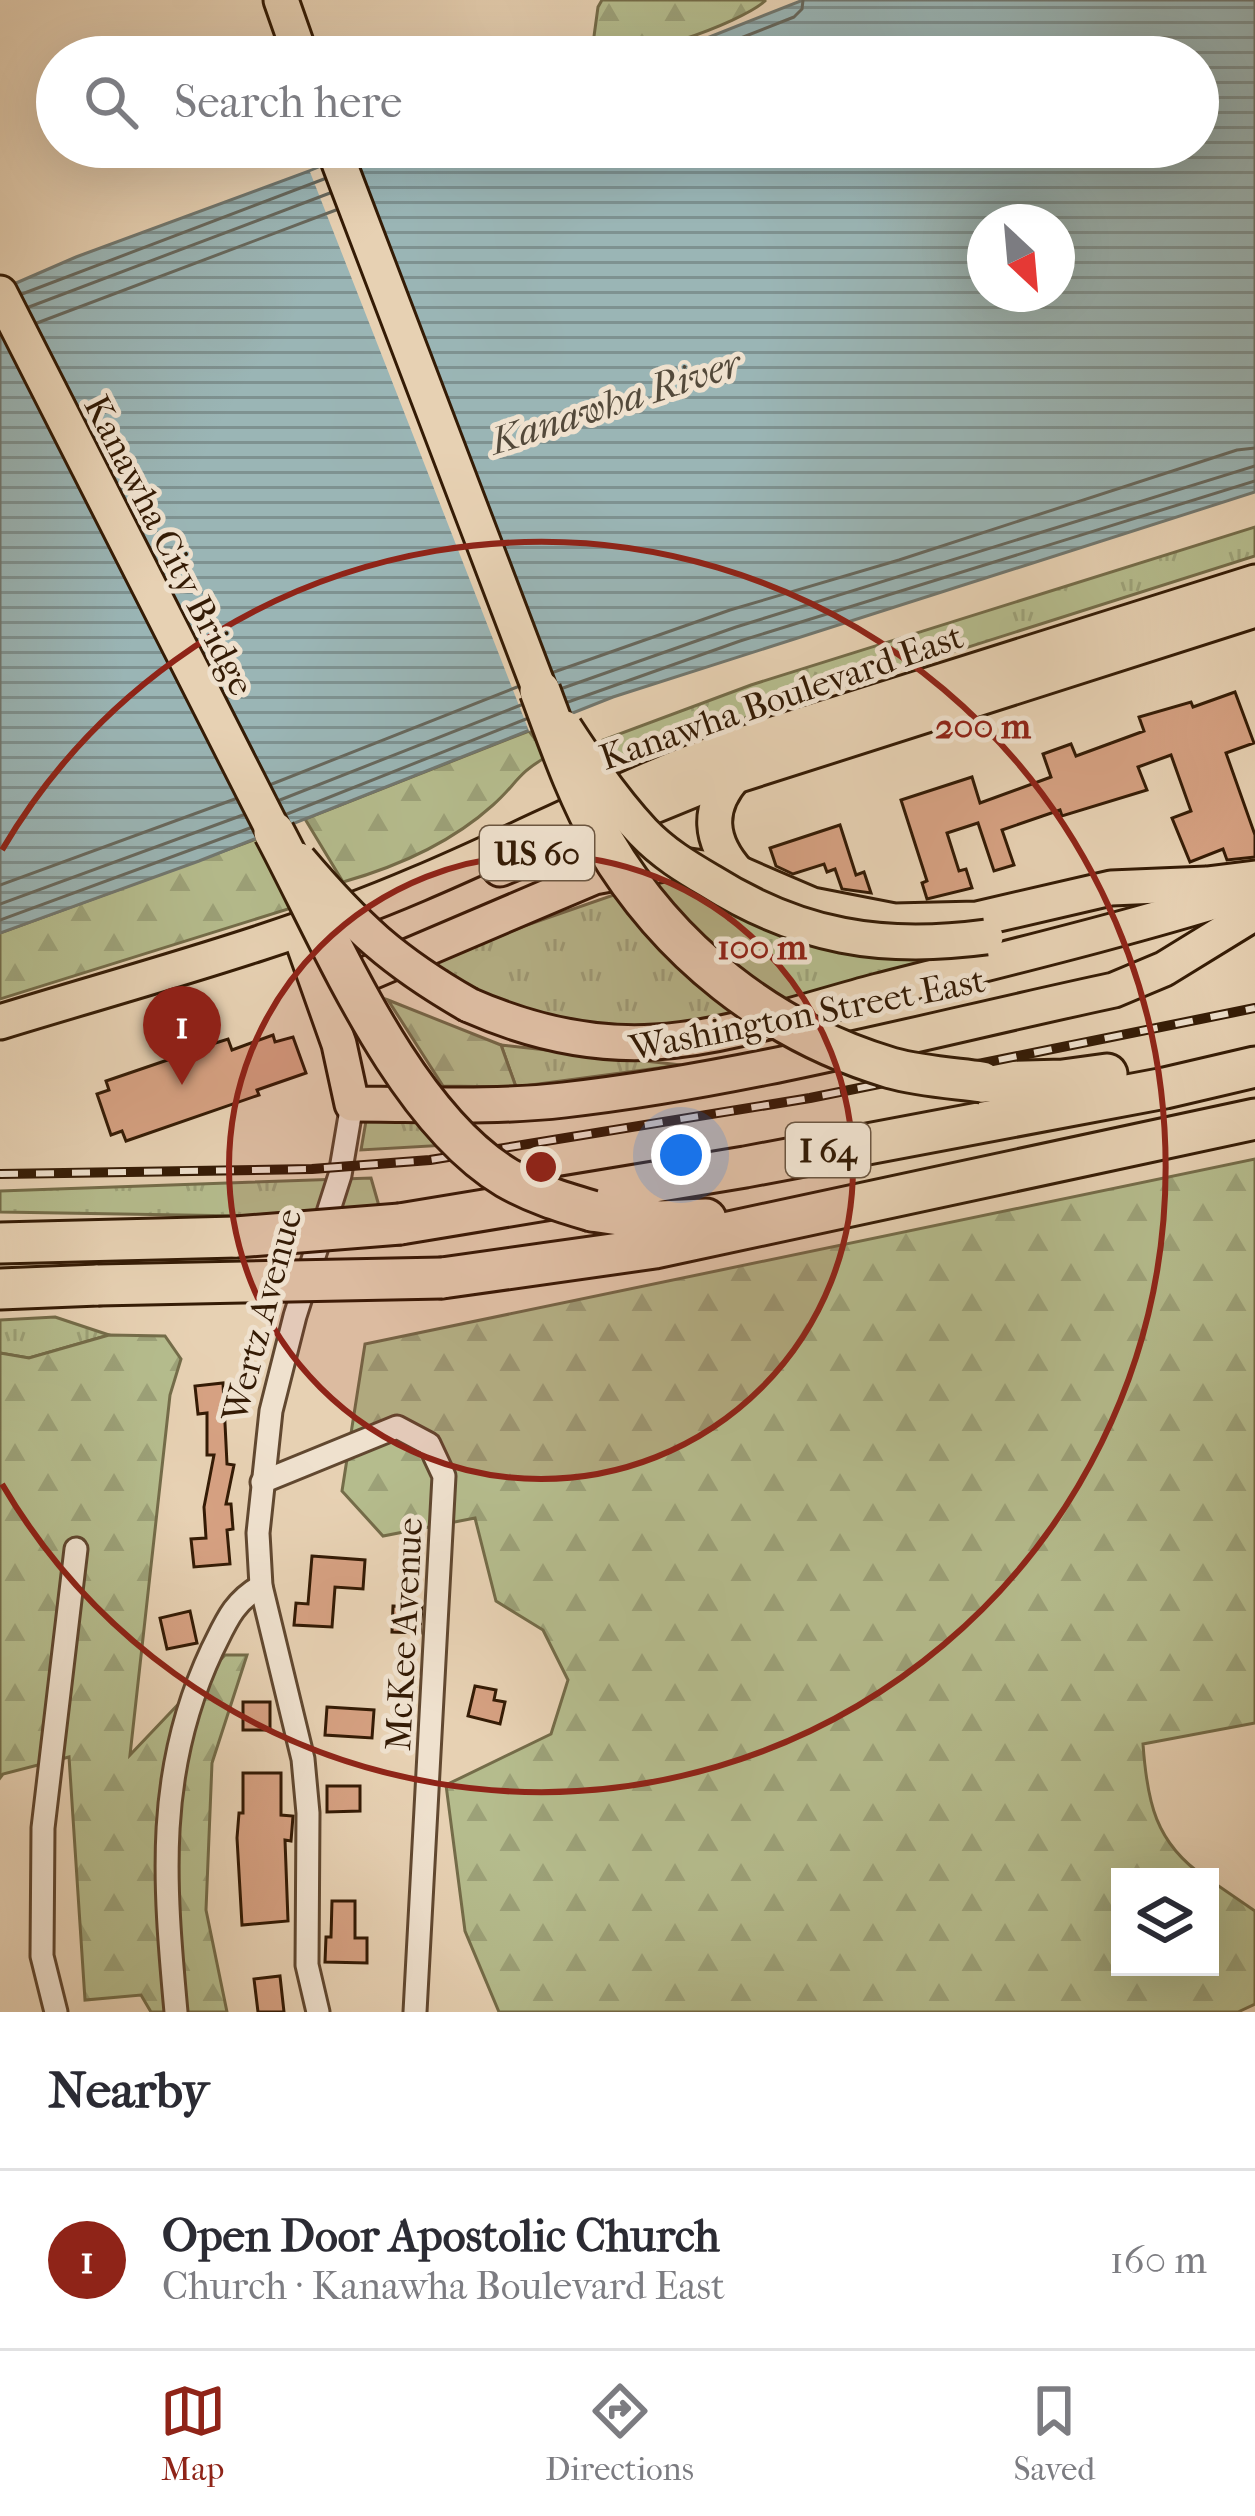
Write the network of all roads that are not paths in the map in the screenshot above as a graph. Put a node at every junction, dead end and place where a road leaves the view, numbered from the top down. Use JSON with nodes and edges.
{"nodes":[{"id":1,"x":281,"y":0,"type":"edge"},
{"id":2,"x":294,"y":36,"type":"edge"},
{"id":3,"x":341,"y":168,"type":"edge"},
{"id":4,"x":0,"y":293,"type":"edge"},
{"id":5,"x":1255,"y":582,"type":"edge"},
{"id":6,"x":1255,"y":610,"type":"edge"},
{"id":7,"x":540,"y":691,"type":"junction"},
{"id":8,"x":735,"y":776,"type":"junction"},
{"id":9,"x":274,"y":832,"type":"junction"},
{"id":10,"x":737,"y":873,"type":"junction"},
{"id":11,"x":1255,"y":878,"type":"edge"},
{"id":12,"x":1208,"y":884,"type":"junction"},
{"id":13,"x":1255,"y":890,"type":"edge"},
{"id":14,"x":1255,"y":913,"type":"edge"},
{"id":15,"x":302,"y":939,"type":"junction"},
{"id":16,"x":322,"y":993,"type":"junction"},
{"id":17,"x":0,"y":1022,"type":"edge"},
{"id":18,"x":0,"y":1044,"type":"edge"},
{"id":19,"x":1255,"y":1055,"type":"edge"},
{"id":20,"x":1255,"y":1066,"type":"edge"},
{"id":21,"x":352,"y":1104,"type":"junction"},
{"id":22,"x":1255,"y":1120,"type":"edge"},
{"id":23,"x":862,"y":1204,"type":"junction"},
{"id":24,"x":0,"y":1243,"type":"edge"},
{"id":25,"x":0,"y":1288,"type":"edge"},
{"id":26,"x":262,"y":1482,"type":"junction"},
{"id":27,"x":76,"y":1549,"type":"dead end"},
{"id":28,"x":261,"y":1586,"type":"junction"},
{"id":29,"x":56,"y":2012,"type":"edge"},
{"id":30,"x":176,"y":2012,"type":"edge"},
{"id":31,"x":318,"y":2012,"type":"edge"},
{"id":32,"x":415,"y":2012,"type":"edge"}],
"edges":[{"from":1,"to":2,"type":"main road"},
{"from":3,"to":7,"type":"main road"},
{"from":4,"to":9,"type":"main road","name":"Kanawha City Bridge"},
{"from":5,"to":15,"type":"main road","name":"Kanawha Boulevard East","number":"US 60"},
{"from":6,"to":8,"type":"main road","name":"Kanawha Boulevard East","number":"US 60"},
{"from":7,"to":12,"type":"main road","bridge":true},
{"from":7,"to":19,"type":"highway","bridge":true},
{"from":8,"to":10,"type":"main road"},
{"from":8,"to":15,"type":"main road","name":"Kanawha Boulevard East","number":"US 60"},
{"from":9,"to":13,"type":"main road","name":"Kanawha City Bridge","bridge":true},
{"from":9,"to":23,"type":"highway","bridge":true},
{"from":10,"to":12,"type":"main road","name":"Washington Street East"},
{"from":10,"to":16,"type":"main road","name":"Washington Street East"},
{"from":11,"to":12,"type":"main road","name":"Washington Street East"},
{"from":14,"to":21,"type":"main road","name":"Washington Street East"},
{"from":15,"to":16,"type":"main road","name":"Wertz Avenue"},
{"from":15,"to":17,"type":"main road","name":"Kanawha Boulevard East","number":"US 60"},
{"from":15,"to":18,"type":"main road","name":"Kanawha Boulevard East","number":"US 60"},
{"from":16,"to":21,"type":"main road","name":"Wertz Avenue"},
{"from":20,"to":24,"type":"highway","number":"I 64","bridge":true},
{"from":21,"to":26,"type":"street","name":"Wertz Avenue"},
{"from":22,"to":23,"type":"highway","number":"I 64"},
{"from":23,"to":25,"type":"highway","number":"I 64","bridge":true},
{"from":26,"to":28,"type":"street","name":"Wertz Avenue"},
{"from":26,"to":32,"type":"street","name":"McKee Avenue"},
{"from":27,"to":29,"type":"street"},
{"from":28,"to":30,"type":"street"},
{"from":28,"to":31,"type":"street","name":"Wertz Avenue"}]}
